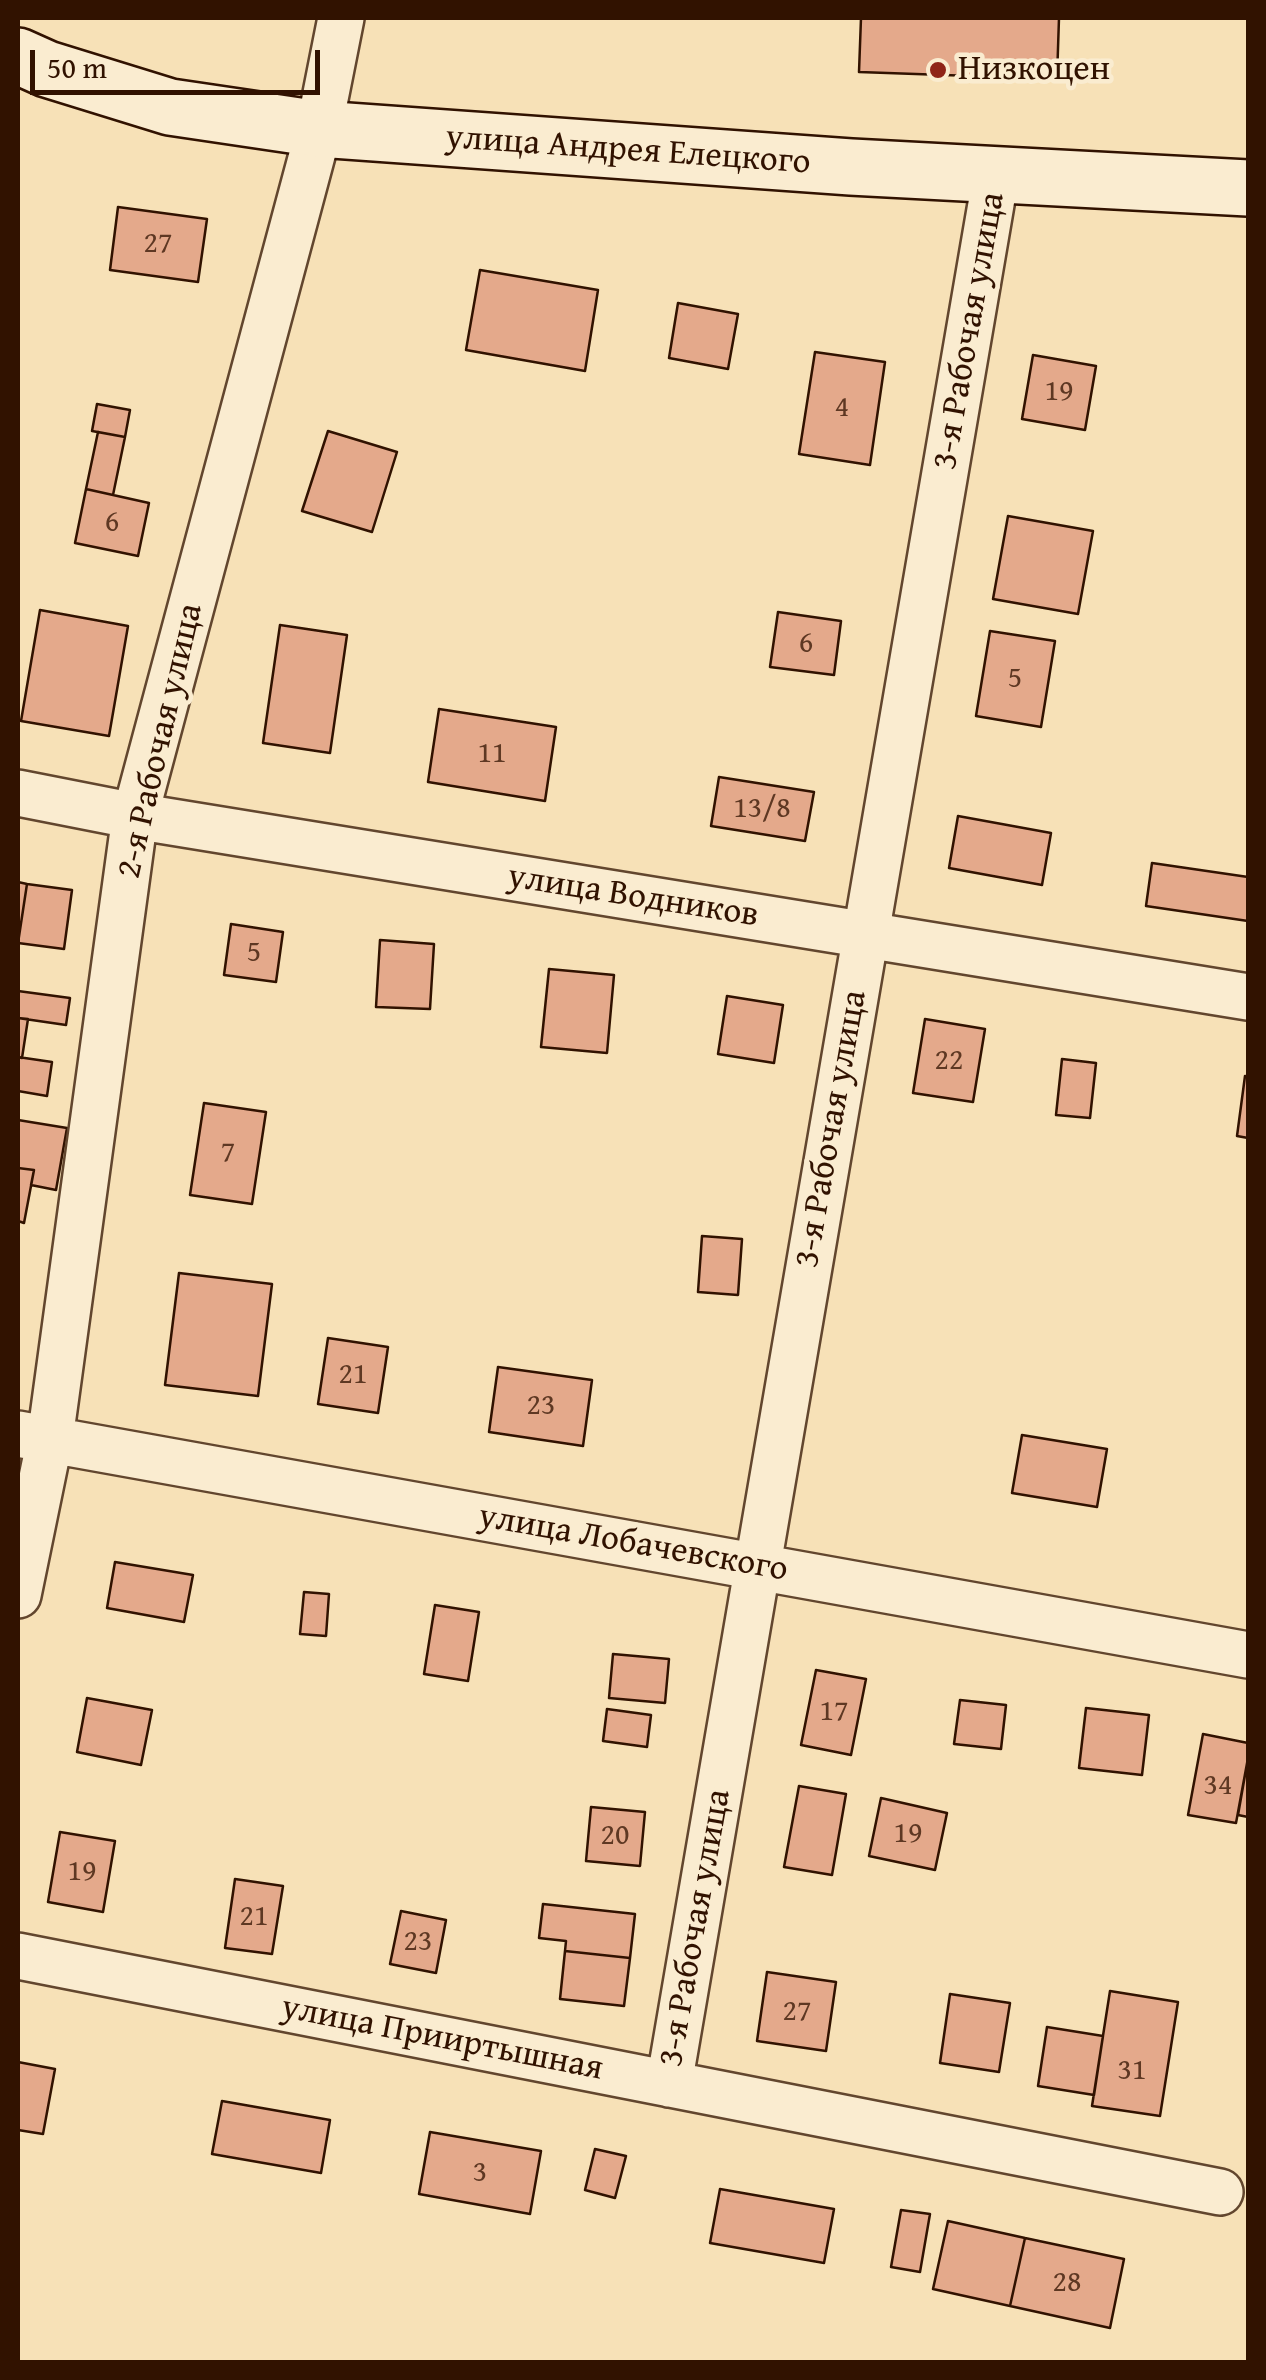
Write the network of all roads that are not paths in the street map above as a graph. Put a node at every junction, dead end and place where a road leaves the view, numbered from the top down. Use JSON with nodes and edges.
{"nodes":[{"id":1,"x":341,"y":18,"type":"edge"},
{"id":2,"x":18,"y":56,"type":"edge"},
{"id":3,"x":319,"y":129,"type":"junction"},
{"id":4,"x":996,"y":175,"type":"junction"},
{"id":5,"x":1248,"y":188,"type":"edge"},
{"id":6,"x":18,"y":793,"type":"edge"},
{"id":7,"x":136,"y":816,"type":"junction"},
{"id":8,"x":866,"y":935,"type":"junction"},
{"id":9,"x":1248,"y":998,"type":"edge"},
{"id":10,"x":34,"y":1437,"type":"edge"},
{"id":11,"x":757,"y":1567,"type":"junction"},
{"id":12,"x":18,"y":1595,"type":"edge"},
{"id":13,"x":1248,"y":1656,"type":"edge"},
{"id":14,"x":18,"y":1956,"type":"edge"},
{"id":15,"x":669,"y":2084,"type":"junction"},
{"id":16,"x":1220,"y":2192,"type":"dead end"}],
"edges":[{"from":1,"to":3,"type":"street","name":"2-я Рабочая улица"},
{"from":2,"to":3,"type":"main road","name":"улица Андрея Елецкого"},
{"from":3,"to":4,"type":"main road","name":"улица Андрея Елецкого"},
{"from":3,"to":7,"type":"street","name":"2-я Рабочая улица"},
{"from":4,"to":5,"type":"main road","name":"улица Андрея Елецкого"},
{"from":4,"to":8,"type":"street","name":"3-я Рабочая улица"},
{"from":6,"to":7,"type":"street","name":"улица Водников"},
{"from":7,"to":8,"type":"street","name":"улица Водников"},
{"from":7,"to":10,"type":"street","name":"2-я Рабочая улица"},
{"from":8,"to":9,"type":"street","name":"улица Водников"},
{"from":8,"to":11,"type":"street","name":"3-я Рабочая улица"},
{"from":10,"to":11,"type":"street","name":"улица Лобачевского"},
{"from":10,"to":12,"type":"street","name":"2-я Рабочая улица"},
{"from":11,"to":13,"type":"street","name":"улица Лобачевского"},
{"from":11,"to":15,"type":"street","name":"3-я Рабочая улица"},
{"from":14,"to":15,"type":"street","name":"улица Прииртышная"},
{"from":15,"to":16,"type":"street","name":"улица Прииртышная"}]}
